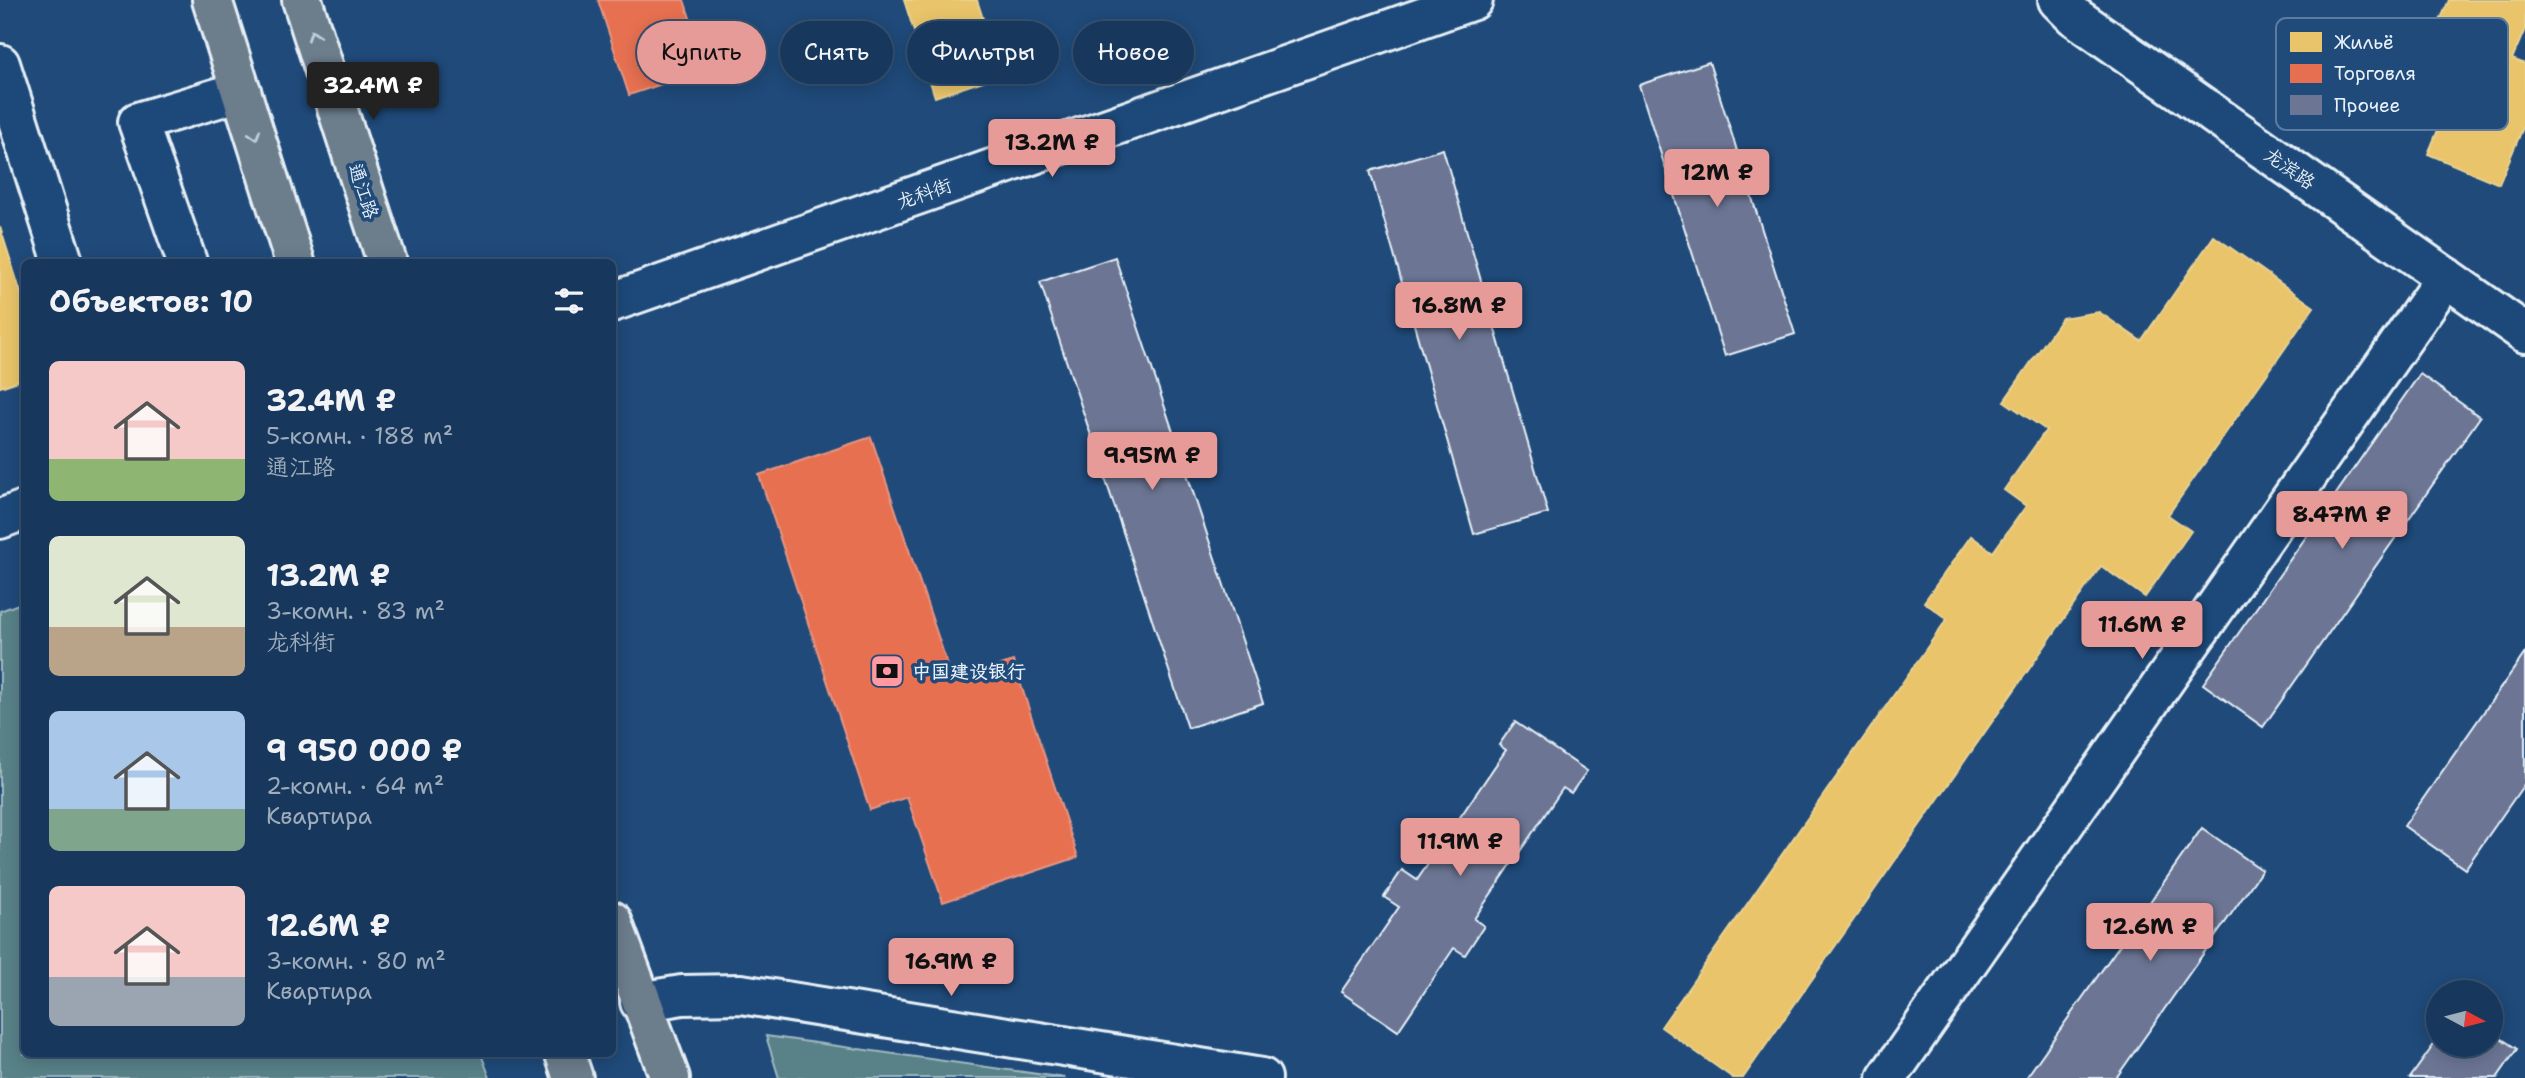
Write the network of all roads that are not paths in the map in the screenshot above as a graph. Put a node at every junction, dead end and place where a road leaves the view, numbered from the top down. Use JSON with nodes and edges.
{"nodes":[{"id":1,"x":212,"y":0,"type":"edge"},
{"id":2,"x":302,"y":0,"type":"edge"},
{"id":3,"x":1473,"y":0,"type":"edge"},
{"id":4,"x":2058,"y":0,"type":"edge"},
{"id":5,"x":0,"y":64,"type":"edge"},
{"id":6,"x":241,"y":90,"type":"junction"},
{"id":7,"x":62,"y":259,"type":"edge"},
{"id":8,"x":186,"y":259,"type":"edge"},
{"id":9,"x":294,"y":259,"type":"edge"},
{"id":10,"x":386,"y":259,"type":"edge"},
{"id":11,"x":2446,"y":277,"type":"junction"},
{"id":12,"x":616,"y":301,"type":"edge"},
{"id":13,"x":2525,"y":333,"type":"edge"},
{"id":14,"x":21,"y":511,"type":"edge"},
{"id":15,"x":0,"y":519,"type":"edge"},
{"id":16,"x":616,"y":933,"type":"edge"},
{"id":17,"x":640,"y":1002,"type":"junction"},
{"id":18,"x":566,"y":1057,"type":"edge"},
{"id":19,"x":573,"y":1078,"type":"edge"},
{"id":20,"x":670,"y":1078,"type":"edge"},
{"id":21,"x":1262,"y":1078,"type":"edge"},
{"id":22,"x":1887,"y":1078,"type":"edge"}],
"edges":[{"from":1,"to":6,"type":"main road"},
{"from":10,"to":2,"type":"main road","name":"通江路","one_way":true},
{"from":3,"to":12,"type":"street","name":"龙科街"},
{"from":4,"to":11,"type":"street","name":"龙滨路"},
{"from":5,"to":7,"type":"street"},
{"from":6,"to":8,"type":"street"},
{"from":6,"to":9,"type":"main road","one_way":true},
{"from":11,"to":13,"type":"street","name":"龙滨路"},
{"from":11,"to":22,"type":"street"},
{"from":14,"to":15,"type":"street"},
{"from":16,"to":17,"type":"main road"},
{"from":17,"to":20,"type":"main road"},
{"from":17,"to":21,"type":"street"},
{"from":18,"to":19,"type":"main road"}]}
